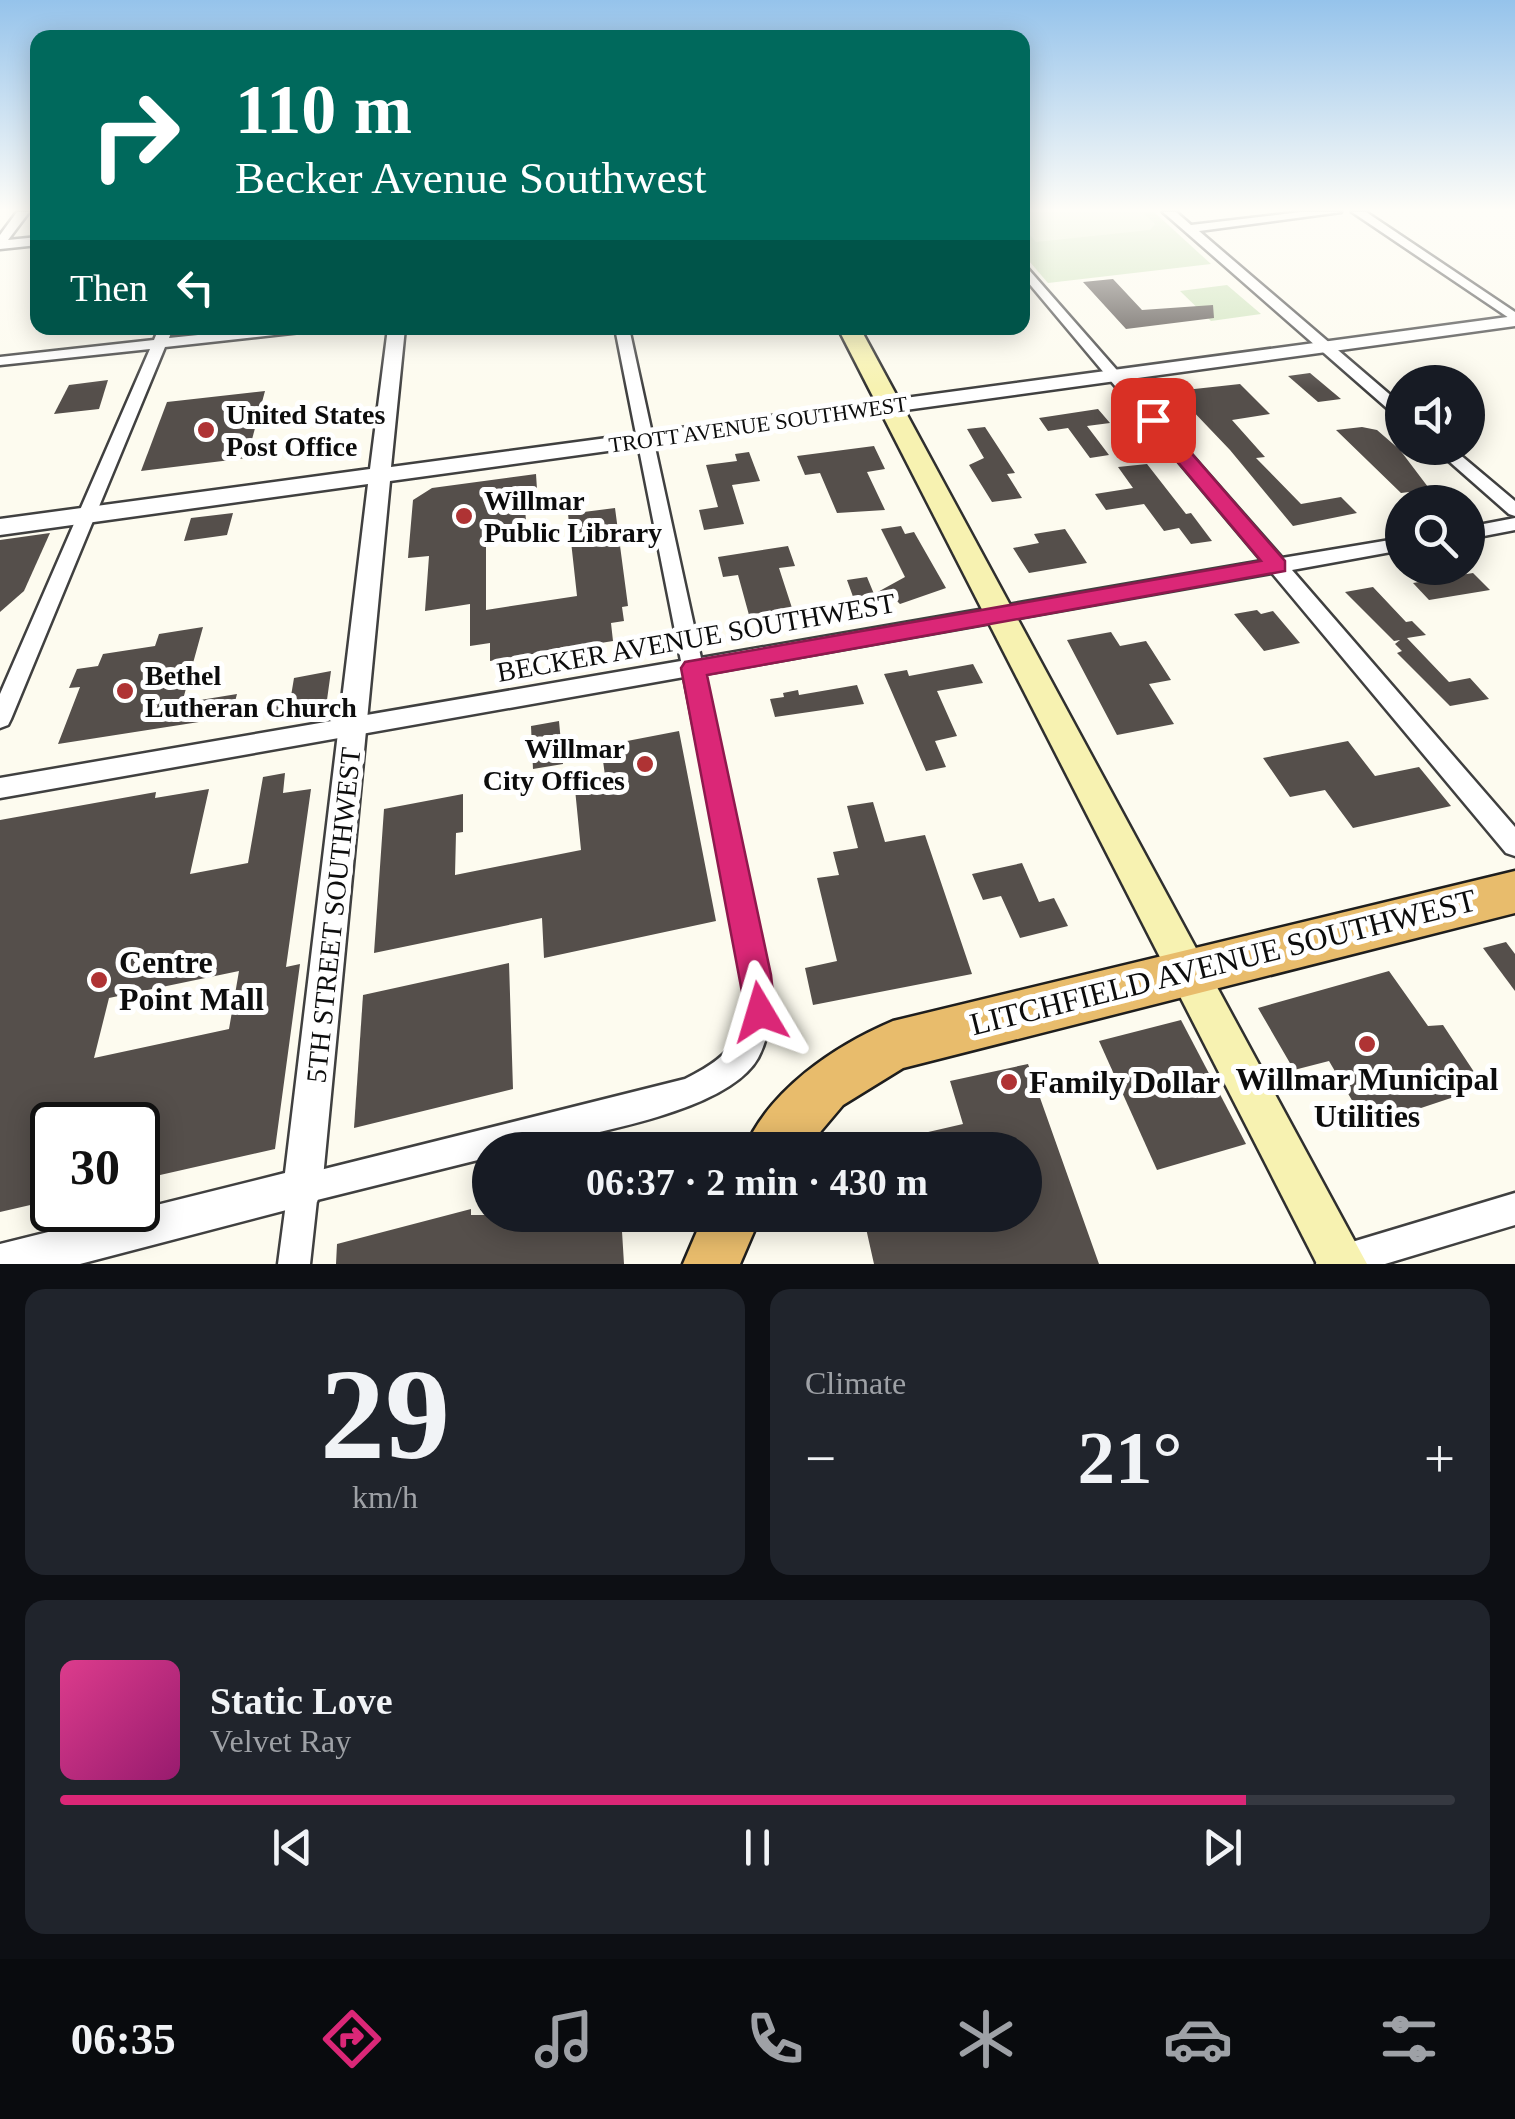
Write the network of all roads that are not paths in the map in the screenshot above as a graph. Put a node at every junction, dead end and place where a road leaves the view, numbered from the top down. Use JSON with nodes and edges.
{"nodes":[{"id":1,"x":1237,"y":271,"type":"edge"},
{"id":2,"x":1444,"y":271,"type":"edge"},
{"id":3,"x":1030,"y":275,"type":"edge"},
{"id":4,"x":1515,"y":320,"type":"edge"},
{"id":5,"x":163,"y":335,"type":"edge"},
{"id":6,"x":395,"y":335,"type":"edge"},
{"id":7,"x":624,"y":335,"type":"edge"},
{"id":8,"x":854,"y":335,"type":"edge"},
{"id":9,"x":1326,"y":348,"type":"junction"},
{"id":10,"x":0,"y":361,"type":"edge"},
{"id":11,"x":1115,"y":376,"type":"junction"},
{"id":12,"x":1385,"y":399,"type":"edge"},
{"id":13,"x":890,"y":406,"type":"junction"},
{"id":14,"x":646,"y":439,"type":"junction"},
{"id":15,"x":1462,"y":465,"type":"edge"},
{"id":16,"x":380,"y":475,"type":"junction"},
{"id":17,"x":1515,"y":510,"type":"edge"},
{"id":18,"x":87,"y":515,"type":"junction"},
{"id":19,"x":1515,"y":524,"type":"edge"},
{"id":20,"x":0,"y":527,"type":"edge"},
{"id":21,"x":1485,"y":530,"type":"edge"},
{"id":22,"x":1385,"y":547,"type":"edge"},
{"id":23,"x":1278,"y":566,"type":"junction"},
{"id":24,"x":1002,"y":615,"type":"junction"},
{"id":25,"x":693,"y":668,"type":"junction"},
{"id":26,"x":0,"y":719,"type":"edge"},
{"id":27,"x":354,"y":726,"type":"junction"},
{"id":28,"x":0,"y":788,"type":"edge"},
{"id":29,"x":1515,"y":845,"type":"edge"},
{"id":30,"x":1515,"y":892,"type":"edge"},
{"id":31,"x":1188,"y":971,"type":"junction"},
{"id":32,"x":785,"y":1132,"type":"edge"},
{"id":33,"x":304,"y":1188,"type":"junction"},
{"id":34,"x":1515,"y":1209,"type":"edge"},
{"id":35,"x":725,"y":1232,"type":"edge"},
{"id":36,"x":1338,"y":1263,"type":"edge"},
{"id":37,"x":0,"y":1264,"type":"edge"},
{"id":38,"x":294,"y":1264,"type":"edge"},
{"id":39,"x":711,"y":1264,"type":"edge"}],
"edges":[{"from":1,"to":9,"type":"street"},
{"from":2,"to":4,"type":"street"},
{"from":3,"to":11,"type":"street"},
{"from":4,"to":9,"type":"street","name":"TROTT AVENUE SOUTHWEST"},
{"from":5,"to":10,"type":"street"},
{"from":5,"to":18,"type":"street"},
{"from":6,"to":16,"type":"street","name":"5TH STREET SOUTHWEST"},
{"from":7,"to":14,"type":"street"},
{"from":8,"to":13,"type":"main road"},
{"from":9,"to":11,"type":"street","name":"TROTT AVENUE SOUTHWEST"},
{"from":9,"to":12,"type":"street"},
{"from":11,"to":13,"type":"street","name":"TROTT AVENUE SOUTHWEST"},
{"from":11,"to":23,"type":"street"},
{"from":13,"to":14,"type":"street","name":"TROTT AVENUE SOUTHWEST"},
{"from":13,"to":24,"type":"main road"},
{"from":14,"to":16,"type":"street","name":"TROTT AVENUE SOUTHWEST"},
{"from":14,"to":25,"type":"street"},
{"from":15,"to":17,"type":"street"},
{"from":16,"to":18,"type":"street","name":"TROTT AVENUE SOUTHWEST"},
{"from":16,"to":27,"type":"street","name":"5TH STREET SOUTHWEST"},
{"from":18,"to":20,"type":"street","name":"TROTT AVENUE SOUTHWEST"},
{"from":18,"to":26,"type":"street"},
{"from":19,"to":21,"type":"street"},
{"from":22,"to":23,"type":"street","name":"BECKER AVENUE SOUTHWEST"},
{"from":23,"to":24,"type":"street","name":"BECKER AVENUE SOUTHWEST"},
{"from":23,"to":29,"type":"street"},
{"from":24,"to":25,"type":"street","name":"BECKER AVENUE SOUTHWEST"},
{"from":24,"to":31,"type":"main road"},
{"from":25,"to":27,"type":"street","name":"BECKER AVENUE SOUTHWEST"},
{"from":25,"to":33,"type":"street"},
{"from":27,"to":28,"type":"street","name":"BECKER AVENUE SOUTHWEST"},
{"from":27,"to":33,"type":"street","name":"5TH STREET SOUTHWEST"},
{"from":30,"to":31,"type":"highway","name":"LITCHFIELD AVENUE SOUTHWEST"},
{"from":31,"to":32,"type":"highway","name":"LITCHFIELD AVENUE SOUTHWEST"},
{"from":31,"to":36,"type":"main road"},
{"from":33,"to":37,"type":"street"},
{"from":33,"to":38,"type":"street","name":"5TH STREET SOUTHWEST"},
{"from":34,"to":36,"type":"street"},
{"from":35,"to":39,"type":"highway"}]}
